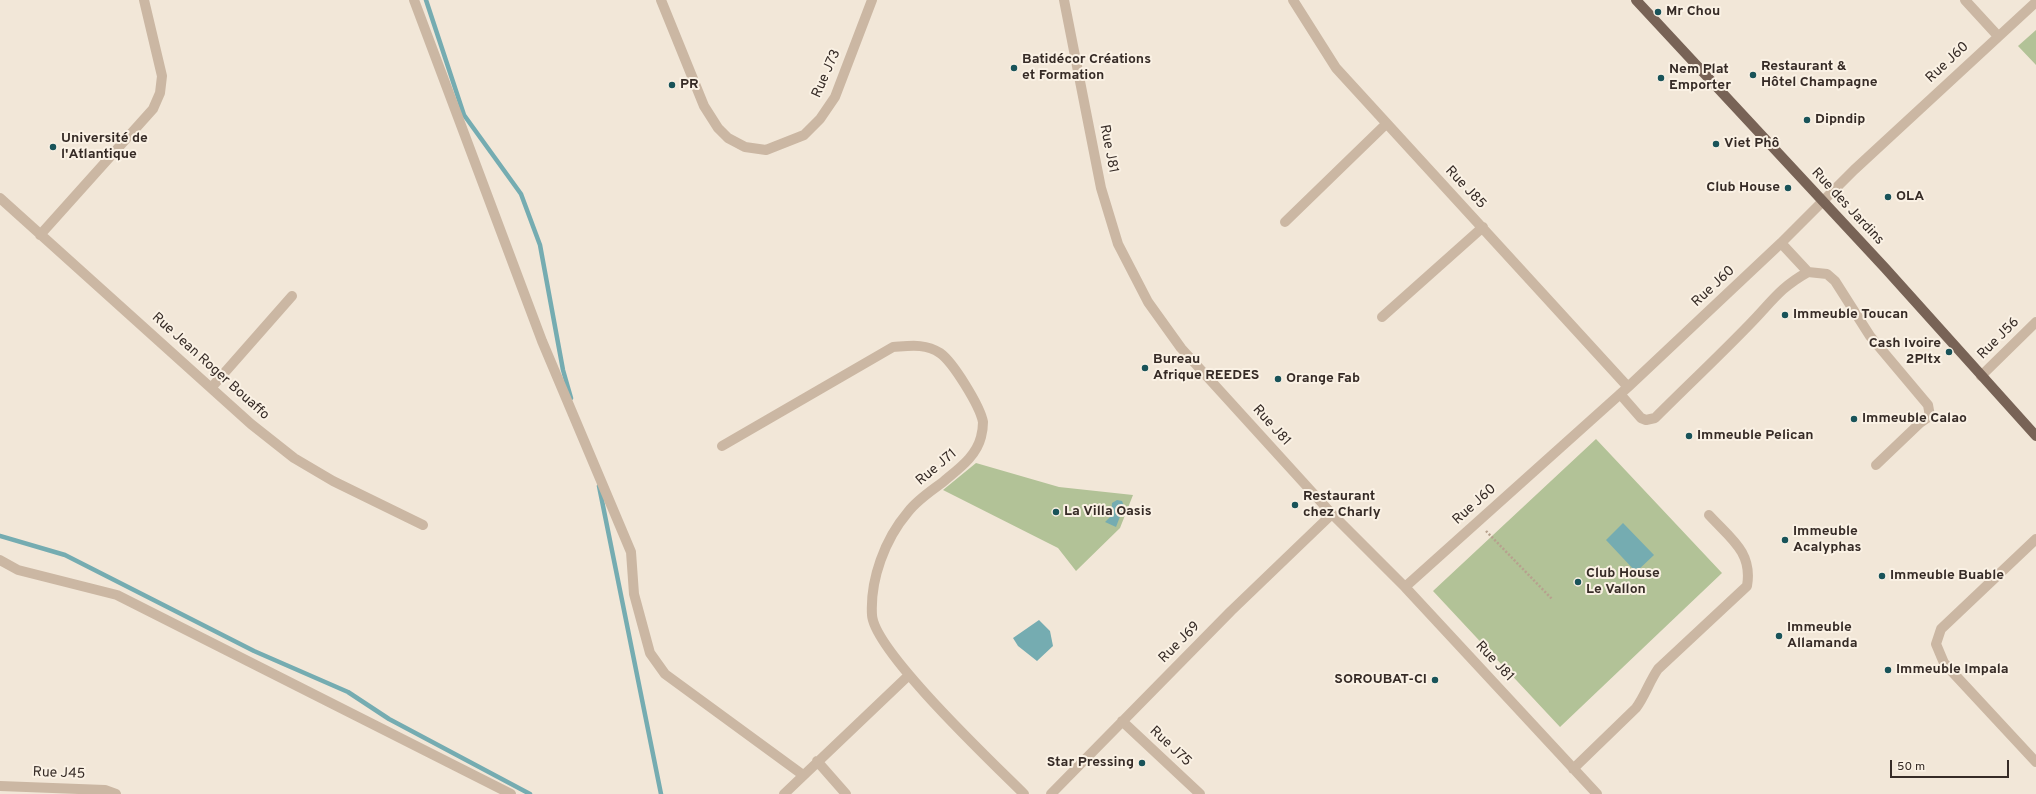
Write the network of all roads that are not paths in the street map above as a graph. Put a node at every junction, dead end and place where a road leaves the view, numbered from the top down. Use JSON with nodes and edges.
{"nodes":[{"id":1,"x":144,"y":0,"type":"edge"},
{"id":2,"x":414,"y":0,"type":"edge"},
{"id":3,"x":661,"y":0,"type":"edge"},
{"id":4,"x":872,"y":0,"type":"edge"},
{"id":5,"x":1064,"y":0,"type":"edge"},
{"id":6,"x":1293,"y":0,"type":"edge"},
{"id":7,"x":1636,"y":0,"type":"edge"},
{"id":8,"x":1965,"y":0,"type":"edge"},
{"id":9,"x":2036,"y":2,"type":"edge"},
{"id":10,"x":1998,"y":36,"type":"junction"},
{"id":11,"x":1386,"y":124,"type":"junction"},
{"id":12,"x":0,"y":198,"type":"edge"},
{"id":13,"x":1824,"y":202,"type":"junction"},
{"id":14,"x":1285,"y":222,"type":"dead end"},
{"id":15,"x":1483,"y":227,"type":"junction"},
{"id":16,"x":40,"y":235,"type":"junction"},
{"id":17,"x":1781,"y":244,"type":"junction"},
{"id":18,"x":1808,"y":272,"type":"junction"},
{"id":19,"x":292,"y":296,"type":"dead end"},
{"id":20,"x":1382,"y":317,"type":"dead end"},
{"id":21,"x":2036,"y":322,"type":"edge"},
{"id":22,"x":1981,"y":376,"type":"junction"},
{"id":23,"x":1628,"y":387,"type":"junction"},
{"id":24,"x":211,"y":388,"type":"junction"},
{"id":25,"x":1620,"y":394,"type":"junction"},
{"id":26,"x":2036,"y":436,"type":"edge"},
{"id":27,"x":722,"y":446,"type":"dead end"},
{"id":28,"x":1876,"y":465,"type":"dead end"},
{"id":29,"x":1332,"y":514,"type":"junction"},
{"id":30,"x":1709,"y":515,"type":"dead end"},
{"id":31,"x":423,"y":525,"type":"dead end"},
{"id":32,"x":2036,"y":539,"type":"edge"},
{"id":33,"x":0,"y":560,"type":"edge"},
{"id":34,"x":1405,"y":587,"type":"junction"},
{"id":35,"x":909,"y":675,"type":"junction"},
{"id":36,"x":1122,"y":721,"type":"junction"},
{"id":37,"x":816,"y":761,"type":"junction"},
{"id":38,"x":2036,"y":762,"type":"edge"},
{"id":39,"x":1573,"y":769,"type":"junction"},
{"id":40,"x":803,"y":774,"type":"junction"},
{"id":41,"x":0,"y":786,"type":"edge"},
{"id":42,"x":116,"y":794,"type":"edge"},
{"id":43,"x":511,"y":794,"type":"edge"},
{"id":44,"x":784,"y":794,"type":"edge"},
{"id":45,"x":846,"y":794,"type":"edge"},
{"id":46,"x":1024,"y":794,"type":"edge"},
{"id":47,"x":1051,"y":794,"type":"edge"},
{"id":48,"x":1200,"y":794,"type":"edge"},
{"id":49,"x":1597,"y":794,"type":"edge"}],
"edges":[{"from":1,"to":16,"type":"street"},
{"from":2,"to":40,"type":"street"},
{"from":3,"to":4,"type":"street","name":"Rue J73"},
{"from":5,"to":29,"type":"street","name":"Rue J81"},
{"from":6,"to":11,"type":"street","name":"Rue J85"},
{"from":7,"to":13,"type":"main road","name":"Rue des Jardins"},
{"from":8,"to":10,"type":"street"},
{"from":9,"to":10,"type":"street","name":"Rue J60"},
{"from":10,"to":13,"type":"street","name":"Rue J60"},
{"from":11,"to":14,"type":"street"},
{"from":11,"to":15,"type":"street","name":"Rue J85"},
{"from":12,"to":16,"type":"street","name":"Rue Jean Roger Bouaffo"},
{"from":13,"to":17,"type":"street","name":"Rue J60"},
{"from":13,"to":22,"type":"main road","name":"Rue des Jardins"},
{"from":15,"to":20,"type":"street"},
{"from":15,"to":23,"type":"street","name":"Rue J85"},
{"from":16,"to":24,"type":"street","name":"Rue Jean Roger Bouaffo"},
{"from":17,"to":18,"type":"street"},
{"from":17,"to":23,"type":"street","name":"Rue J60"},
{"from":18,"to":25,"type":"street"},
{"from":18,"to":28,"type":"street"},
{"from":19,"to":24,"type":"street"},
{"from":21,"to":22,"type":"street","name":"Rue J56"},
{"from":22,"to":26,"type":"main road","name":"Rue des Jardins"},
{"from":23,"to":25,"type":"street","name":"Rue J60"},
{"from":24,"to":31,"type":"street","name":"Rue Jean Roger Bouaffo"},
{"from":25,"to":34,"type":"street","name":"Rue J60"},
{"from":27,"to":35,"type":"street","name":"Rue J71"},
{"from":29,"to":34,"type":"street","name":"Rue J81"},
{"from":29,"to":36,"type":"street","name":"Rue J69"},
{"from":30,"to":39,"type":"street"},
{"from":32,"to":38,"type":"street"},
{"from":33,"to":43,"type":"street"},
{"from":34,"to":39,"type":"street","name":"Rue J81"},
{"from":35,"to":37,"type":"street"},
{"from":35,"to":46,"type":"street","name":"Rue J71"},
{"from":36,"to":47,"type":"street","name":"Rue J69"},
{"from":36,"to":48,"type":"street","name":"Rue J75"},
{"from":37,"to":40,"type":"street"},
{"from":37,"to":45,"type":"street"},
{"from":39,"to":49,"type":"street","name":"Rue J81"},
{"from":40,"to":44,"type":"street"},
{"from":41,"to":42,"type":"street","name":"Rue J45"}]}
